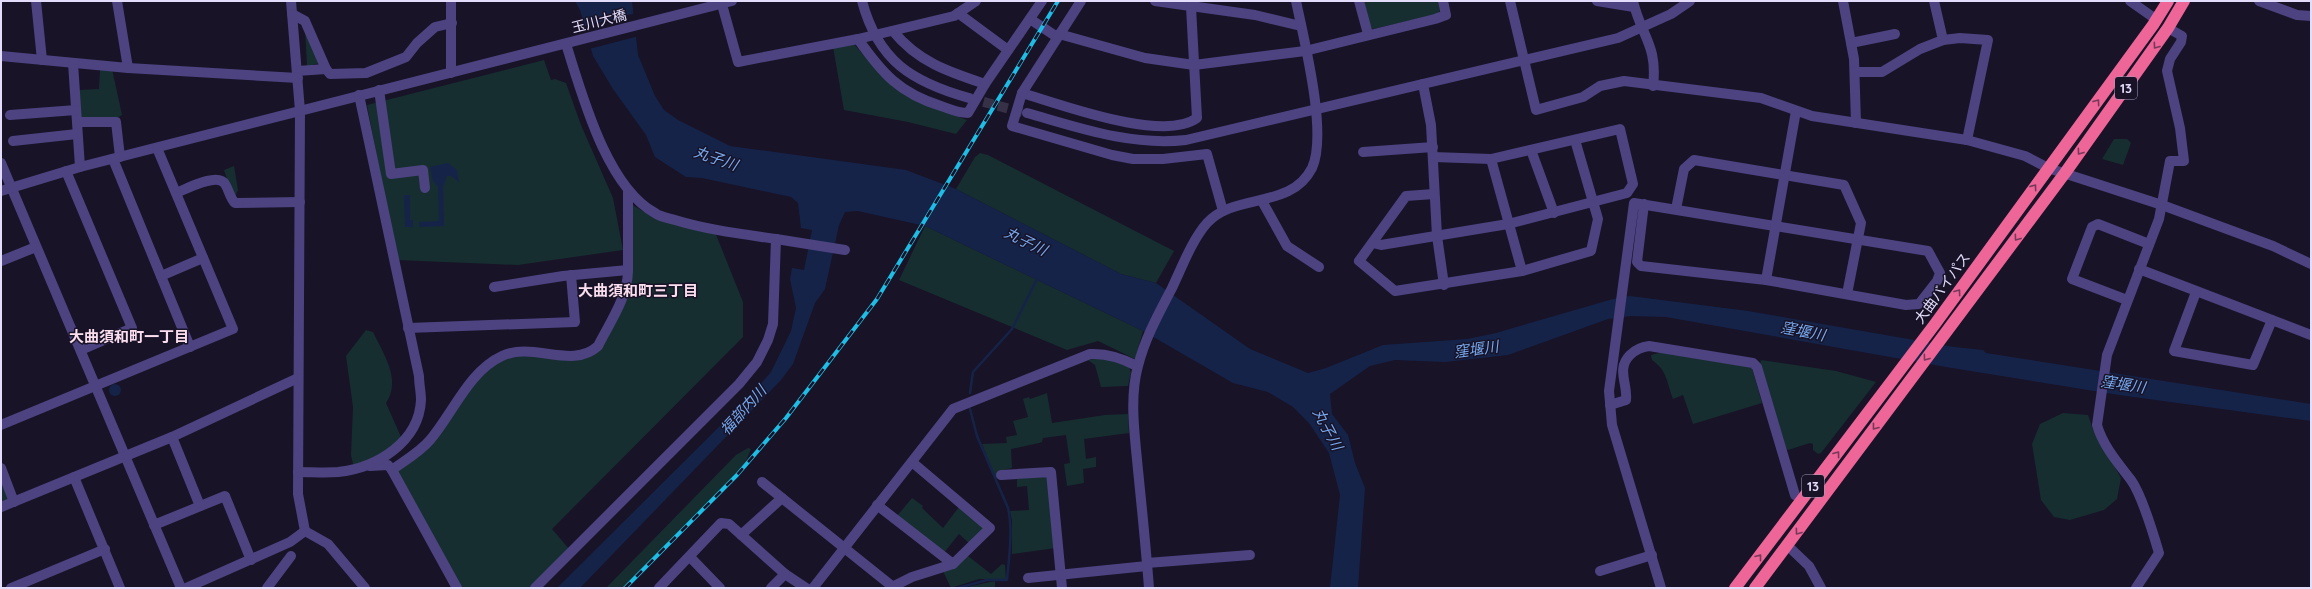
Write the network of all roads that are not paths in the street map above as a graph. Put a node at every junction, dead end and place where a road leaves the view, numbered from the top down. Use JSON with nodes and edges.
{"nodes":[{"id":1,"x":36,"y":1,"type":"edge"},
{"id":2,"x":117,"y":1,"type":"edge"},
{"id":3,"x":291,"y":1,"type":"edge"},
{"id":4,"x":451,"y":1,"type":"edge"},
{"id":5,"x":862,"y":1,"type":"edge"},
{"id":6,"x":976,"y":1,"type":"edge"},
{"id":7,"x":1042,"y":1,"type":"edge"},
{"id":8,"x":1081,"y":1,"type":"edge"},
{"id":9,"x":1155,"y":1,"type":"edge"},
{"id":10,"x":1296,"y":1,"type":"edge"},
{"id":11,"x":1359,"y":1,"type":"edge"},
{"id":12,"x":1443,"y":1,"type":"edge"},
{"id":13,"x":1510,"y":1,"type":"edge"},
{"id":14,"x":1597,"y":1,"type":"edge"},
{"id":15,"x":1690,"y":1,"type":"edge"},
{"id":16,"x":1843,"y":1,"type":"edge"},
{"id":17,"x":1934,"y":1,"type":"edge"},
{"id":18,"x":2130,"y":1,"type":"edge"},
{"id":19,"x":2168,"y":1,"type":"edge"},
{"id":20,"x":2184,"y":1,"type":"edge"},
{"id":21,"x":2259,"y":1,"type":"edge"},
{"id":22,"x":725,"y":2,"type":"edge"},
{"id":23,"x":1633,"y":4,"type":"edge"},
{"id":24,"x":1191,"y":7,"type":"junction"},
{"id":25,"x":958,"y":13,"type":"junction"},
{"id":26,"x":292,"y":14,"type":"junction"},
{"id":27,"x":2311,"y":16,"type":"edge"},
{"id":28,"x":1030,"y":19,"type":"junction"},
{"id":29,"x":2157,"y":20,"type":"junction"},
{"id":30,"x":452,"y":23,"type":"junction"},
{"id":31,"x":1301,"y":26,"type":"junction"},
{"id":32,"x":1643,"y":27,"type":"junction"},
{"id":33,"x":2168,"y":28,"type":"junction"},
{"id":34,"x":893,"y":31,"type":"junction"},
{"id":35,"x":1368,"y":34,"type":"junction"},
{"id":36,"x":1895,"y":34,"type":"dead end"},
{"id":37,"x":875,"y":35,"type":"junction"},
{"id":38,"x":1058,"y":35,"type":"junction"},
{"id":39,"x":858,"y":39,"type":"junction"},
{"id":40,"x":1943,"y":40,"type":"junction"},
{"id":41,"x":1852,"y":43,"type":"junction"},
{"id":42,"x":566,"y":44,"type":"junction"},
{"id":43,"x":1008,"y":50,"type":"junction"},
{"id":44,"x":1306,"y":51,"type":"junction"},
{"id":45,"x":1,"y":56,"type":"edge"},
{"id":46,"x":42,"y":60,"type":"junction"},
{"id":47,"x":1523,"y":61,"type":"junction"},
{"id":48,"x":72,"y":63,"type":"junction"},
{"id":49,"x":1194,"y":65,"type":"junction"},
{"id":50,"x":128,"y":68,"type":"junction"},
{"id":51,"x":326,"y":69,"type":"junction"},
{"id":52,"x":1855,"y":72,"type":"junction"},
{"id":53,"x":451,"y":73,"type":"junction"},
{"id":54,"x":298,"y":75,"type":"junction"},
{"id":55,"x":985,"y":84,"type":"junction"},
{"id":56,"x":1422,"y":84,"type":"junction"},
{"id":57,"x":1653,"y":86,"type":"junction"},
{"id":58,"x":379,"y":90,"type":"junction"},
{"id":59,"x":1022,"y":93,"type":"junction"},
{"id":60,"x":359,"y":95,"type":"junction"},
{"id":61,"x":968,"y":98,"type":"tunnel mouth"},
{"id":62,"x":1316,"y":109,"type":"junction"},
{"id":63,"x":76,"y":110,"type":"junction"},
{"id":64,"x":300,"y":110,"type":"junction"},
{"id":65,"x":1796,"y":111,"type":"junction"},
{"id":66,"x":1027,"y":113,"type":"tunnel mouth"},
{"id":67,"x":10,"y":115,"type":"dead end"},
{"id":68,"x":77,"y":122,"type":"junction"},
{"id":69,"x":1856,"y":123,"type":"junction"},
{"id":70,"x":77,"y":134,"type":"junction"},
{"id":71,"x":13,"y":140,"type":"dead end"},
{"id":72,"x":1574,"y":140,"type":"junction"},
{"id":73,"x":1967,"y":140,"type":"junction"},
{"id":74,"x":157,"y":148,"type":"junction"},
{"id":75,"x":1531,"y":150,"type":"junction"},
{"id":76,"x":1363,"y":152,"type":"dead end"},
{"id":77,"x":1433,"y":152,"type":"junction"},
{"id":78,"x":116,"y":158,"type":"junction"},
{"id":79,"x":1491,"y":159,"type":"junction"},
{"id":80,"x":1,"y":163,"type":"edge"},
{"id":81,"x":80,"y":167,"type":"junction"},
{"id":82,"x":2048,"y":168,"type":"junction"},
{"id":83,"x":66,"y":171,"type":"junction"},
{"id":84,"x":2065,"y":173,"type":"junction"},
{"id":85,"x":1784,"y":177,"type":"junction"},
{"id":86,"x":6,"y":188,"type":"edge"},
{"id":87,"x":425,"y":188,"type":"dead end"},
{"id":88,"x":628,"y":190,"type":"junction"},
{"id":89,"x":176,"y":193,"type":"junction"},
{"id":90,"x":1627,"y":193,"type":"junction"},
{"id":91,"x":1434,"y":194,"type":"junction"},
{"id":92,"x":1262,"y":201,"type":"junction"},
{"id":93,"x":300,"y":202,"type":"junction"},
{"id":94,"x":1593,"y":202,"type":"junction"},
{"id":95,"x":1639,"y":204,"type":"junction"},
{"id":96,"x":2162,"y":205,"type":"junction"},
{"id":97,"x":1676,"y":209,"type":"junction"},
{"id":98,"x":1223,"y":211,"type":"junction"},
{"id":99,"x":1554,"y":213,"type":"junction"},
{"id":100,"x":1508,"y":224,"type":"junction"},
{"id":101,"x":1776,"y":227,"type":"junction"},
{"id":102,"x":1437,"y":236,"type":"junction"},
{"id":103,"x":776,"y":239,"type":"junction"},
{"id":104,"x":1858,"y":240,"type":"junction"},
{"id":105,"x":1373,"y":243,"type":"junction"},
{"id":106,"x":2149,"y":244,"type":"junction"},
{"id":107,"x":36,"y":246,"type":"junction"},
{"id":108,"x":845,"y":250,"type":"dead end"},
{"id":109,"x":203,"y":258,"type":"junction"},
{"id":110,"x":1,"y":261,"type":"edge"},
{"id":111,"x":2311,"y":264,"type":"edge"},
{"id":112,"x":1319,"y":267,"type":"dead end"},
{"id":113,"x":2139,"y":269,"type":"junction"},
{"id":114,"x":628,"y":270,"type":"junction"},
{"id":115,"x":1522,"y":271,"type":"junction"},
{"id":116,"x":571,"y":275,"type":"junction"},
{"id":117,"x":161,"y":276,"type":"junction"},
{"id":118,"x":1766,"y":280,"type":"junction"},
{"id":119,"x":1444,"y":285,"type":"junction"},
{"id":120,"x":494,"y":287,"type":"dead end"},
{"id":121,"x":2196,"y":292,"type":"junction"},
{"id":122,"x":1847,"y":294,"type":"junction"},
{"id":123,"x":2127,"y":300,"type":"junction"},
{"id":124,"x":2272,"y":320,"type":"junction"},
{"id":125,"x":408,"y":328,"type":"junction"},
{"id":126,"x":2311,"y":335,"type":"edge"},
{"id":127,"x":190,"y":347,"type":"junction"},
{"id":128,"x":81,"y":350,"type":"junction"},
{"id":129,"x":1137,"y":366,"type":"junction"},
{"id":130,"x":298,"y":378,"type":"junction"},
{"id":131,"x":96,"y":386,"type":"junction"},
{"id":132,"x":1610,"y":405,"type":"junction"},
{"id":133,"x":1,"y":426,"type":"edge"},
{"id":134,"x":172,"y":437,"type":"junction"},
{"id":135,"x":124,"y":456,"type":"junction"},
{"id":136,"x":912,"y":462,"type":"junction"},
{"id":137,"x":365,"y":465,"type":"junction"},
{"id":138,"x":1,"y":468,"type":"edge"},
{"id":139,"x":392,"y":470,"type":"junction"},
{"id":140,"x":298,"y":472,"type":"junction"},
{"id":141,"x":1001,"y":475,"type":"dead end"},
{"id":142,"x":74,"y":477,"type":"junction"},
{"id":143,"x":762,"y":482,"type":"dead end"},
{"id":144,"x":1795,"y":495,"type":"dead end"},
{"id":145,"x":782,"y":498,"type":"junction"},
{"id":146,"x":14,"y":502,"type":"junction"},
{"id":147,"x":877,"y":505,"type":"junction"},
{"id":148,"x":200,"y":506,"type":"junction"},
{"id":149,"x":1,"y":507,"type":"edge"},
{"id":150,"x":154,"y":525,"type":"junction"},
{"id":151,"x":305,"y":531,"type":"junction"},
{"id":152,"x":741,"y":535,"type":"junction"},
{"id":153,"x":1788,"y":546,"type":"junction"},
{"id":154,"x":845,"y":547,"type":"junction"},
{"id":155,"x":104,"y":549,"type":"junction"},
{"id":156,"x":1250,"y":555,"type":"dead end"},
{"id":157,"x":1652,"y":555,"type":"junction"},
{"id":158,"x":290,"y":556,"type":"dead end"},
{"id":159,"x":690,"y":556,"type":"junction"},
{"id":160,"x":251,"y":560,"type":"junction"},
{"id":161,"x":953,"y":564,"type":"junction"},
{"id":162,"x":1147,"y":564,"type":"junction"},
{"id":163,"x":1600,"y":571,"type":"dead end"},
{"id":164,"x":785,"y":574,"type":"junction"},
{"id":165,"x":1061,"y":574,"type":"junction"},
{"id":166,"x":1028,"y":578,"type":"dead end"},
{"id":167,"x":891,"y":587,"type":"edge"},
{"id":168,"x":11,"y":588,"type":"edge"},
{"id":169,"x":120,"y":588,"type":"edge"},
{"id":170,"x":182,"y":588,"type":"edge"},
{"id":171,"x":186,"y":588,"type":"edge"},
{"id":172,"x":268,"y":588,"type":"edge"},
{"id":173,"x":365,"y":588,"type":"edge"},
{"id":174,"x":457,"y":588,"type":"edge"},
{"id":175,"x":535,"y":588,"type":"edge"},
{"id":176,"x":659,"y":588,"type":"edge"},
{"id":177,"x":720,"y":588,"type":"edge"},
{"id":178,"x":771,"y":588,"type":"edge"},
{"id":179,"x":806,"y":588,"type":"edge"},
{"id":180,"x":813,"y":588,"type":"edge"},
{"id":181,"x":1062,"y":588,"type":"edge"},
{"id":182,"x":1149,"y":588,"type":"edge"},
{"id":183,"x":1661,"y":588,"type":"edge"},
{"id":184,"x":1735,"y":588,"type":"edge"},
{"id":185,"x":1755,"y":588,"type":"edge"},
{"id":186,"x":1821,"y":588,"type":"edge"},
{"id":187,"x":2136,"y":588,"type":"edge"}],
"edges":[{"from":1,"to":46,"type":"street"},
{"from":2,"to":50,"type":"street"},
{"from":3,"to":26,"type":"street"},
{"from":4,"to":30,"type":"street"},
{"from":5,"to":37,"type":"street"},
{"from":6,"to":25,"type":"street"},
{"from":7,"to":28,"type":"street"},
{"from":8,"to":38,"type":"street"},
{"from":9,"to":24,"type":"street"},
{"from":10,"to":31,"type":"street"},
{"from":11,"to":35,"type":"street"},
{"from":12,"to":35,"type":"street"},
{"from":13,"to":47,"type":"street"},
{"from":14,"to":23,"type":"street"},
{"from":15,"to":32,"type":"street"},
{"from":16,"to":41,"type":"street"},
{"from":17,"to":40,"type":"street"},
{"from":18,"to":29,"type":"street"},
{"from":19,"to":29,"type":"highway","name":"大曲バイパス","number":"13"},
{"from":20,"to":33,"type":"highway","name":"大曲バイパス","number":"13"},
{"from":21,"to":27,"type":"street"},
{"from":22,"to":39,"type":"street"},
{"from":22,"to":42,"type":"street","name":"玉川大橋"},
{"from":23,"to":32,"type":"street"},
{"from":24,"to":31,"type":"street"},
{"from":24,"to":49,"type":"street"},
{"from":25,"to":34,"type":"street"},
{"from":25,"to":43,"type":"street"},
{"from":26,"to":51,"type":"street"},
{"from":26,"to":54,"type":"street"},
{"from":28,"to":38,"type":"street"},
{"from":28,"to":43,"type":"street"},
{"from":82,"to":29,"type":"highway","name":"大曲バイパス","number":"13","one_way":true},
{"from":30,"to":51,"type":"street"},
{"from":30,"to":53,"type":"street"},
{"from":31,"to":44,"type":"street"},
{"from":32,"to":47,"type":"street"},
{"from":32,"to":57,"type":"street"},
{"from":33,"to":84,"type":"highway","name":"大曲バイパス","number":"13","one_way":true},
{"from":33,"to":96,"type":"street"},
{"from":34,"to":37,"type":"street"},
{"from":34,"to":55,"type":"street"},
{"from":35,"to":44,"type":"street"},
{"from":36,"to":41,"type":"street"},
{"from":37,"to":39,"type":"street"},
{"from":37,"to":61,"type":"street"},
{"from":38,"to":49,"type":"street"},
{"from":38,"to":59,"type":"street"},
{"from":39,"to":55,"type":"street"},
{"from":40,"to":52,"type":"street"},
{"from":40,"to":73,"type":"street"},
{"from":41,"to":52,"type":"street"},
{"from":42,"to":53,"type":"street","name":"玉川大橋"},
{"from":42,"to":88,"type":"street"},
{"from":43,"to":55,"type":"street"},
{"from":44,"to":49,"type":"street"},
{"from":44,"to":62,"type":"street"},
{"from":45,"to":46,"type":"street"},
{"from":46,"to":48,"type":"street"},
{"from":47,"to":56,"type":"street"},
{"from":47,"to":57,"type":"street"},
{"from":48,"to":50,"type":"street"},
{"from":48,"to":63,"type":"street"},
{"from":49,"to":59,"type":"street"},
{"from":50,"to":54,"type":"street"},
{"from":51,"to":54,"type":"street"},
{"from":52,"to":69,"type":"street"},
{"from":53,"to":58,"type":"street","name":"玉川大橋"},
{"from":54,"to":64,"type":"street"},
{"from":56,"to":62,"type":"street"},
{"from":56,"to":77,"type":"street"},
{"from":57,"to":65,"type":"street"},
{"from":58,"to":60,"type":"street","name":"玉川大橋"},
{"from":58,"to":87,"type":"street"},
{"from":59,"to":98,"type":"street"},
{"from":60,"to":64,"type":"street","name":"玉川大橋"},
{"from":60,"to":125,"type":"street"},
{"from":62,"to":66,"type":"street"},
{"from":62,"to":92,"type":"street"},
{"from":63,"to":67,"type":"street"},
{"from":63,"to":68,"type":"street"},
{"from":64,"to":74,"type":"street","name":"玉川大橋"},
{"from":64,"to":93,"type":"street"},
{"from":65,"to":69,"type":"street"},
{"from":65,"to":85,"type":"street"},
{"from":68,"to":70,"type":"street"},
{"from":68,"to":78,"type":"street"},
{"from":69,"to":73,"type":"street"},
{"from":70,"to":71,"type":"street"},
{"from":70,"to":81,"type":"street"},
{"from":72,"to":75,"type":"street"},
{"from":72,"to":90,"type":"street"},
{"from":72,"to":94,"type":"street"},
{"from":73,"to":82,"type":"street"},
{"from":74,"to":78,"type":"street","name":"玉川大橋"},
{"from":74,"to":89,"type":"street"},
{"from":75,"to":79,"type":"street"},
{"from":75,"to":99,"type":"street"},
{"from":76,"to":77,"type":"street"},
{"from":77,"to":79,"type":"street"},
{"from":77,"to":91,"type":"street"},
{"from":78,"to":81,"type":"street","name":"玉川大橋"},
{"from":78,"to":117,"type":"street"},
{"from":79,"to":100,"type":"street"},
{"from":80,"to":86,"type":"street"},
{"from":81,"to":83,"type":"street","name":"玉川大橋"},
{"from":82,"to":84,"type":"street"},
{"from":184,"to":82,"type":"highway","name":"大曲バイパス","number":"13","one_way":true},
{"from":83,"to":86,"type":"street","name":"玉川大橋"},
{"from":83,"to":128,"type":"street"},
{"from":84,"to":96,"type":"street"},
{"from":84,"to":153,"type":"highway","name":"大曲バイパス","number":"13","one_way":true},
{"from":85,"to":97,"type":"street"},
{"from":85,"to":101,"type":"street"},
{"from":85,"to":104,"type":"street"},
{"from":86,"to":107,"type":"street"},
{"from":88,"to":103,"type":"street"},
{"from":88,"to":114,"type":"street"},
{"from":89,"to":93,"type":"street"},
{"from":89,"to":109,"type":"street"},
{"from":90,"to":94,"type":"street"},
{"from":90,"to":95,"type":"street"},
{"from":91,"to":102,"type":"street"},
{"from":91,"to":105,"type":"street"},
{"from":92,"to":98,"type":"street"},
{"from":92,"to":112,"type":"street"},
{"from":93,"to":130,"type":"street"},
{"from":94,"to":99,"type":"street"},
{"from":94,"to":115,"type":"street"},
{"from":95,"to":97,"type":"street"},
{"from":95,"to":118,"type":"street"},
{"from":95,"to":132,"type":"street"},
{"from":96,"to":106,"type":"street"},
{"from":96,"to":111,"type":"street"},
{"from":97,"to":101,"type":"street"},
{"from":98,"to":129,"type":"street"},
{"from":99,"to":100,"type":"street"},
{"from":100,"to":102,"type":"street"},
{"from":100,"to":115,"type":"street"},
{"from":101,"to":104,"type":"street"},
{"from":101,"to":118,"type":"street"},
{"from":102,"to":105,"type":"street"},
{"from":102,"to":119,"type":"street"},
{"from":103,"to":108,"type":"street"},
{"from":103,"to":175,"type":"street"},
{"from":104,"to":122,"type":"street"},
{"from":104,"to":122,"type":"street"},
{"from":105,"to":119,"type":"street"},
{"from":106,"to":113,"type":"street"},
{"from":106,"to":123,"type":"street"},
{"from":107,"to":110,"type":"street"},
{"from":107,"to":128,"type":"street"},
{"from":109,"to":117,"type":"street"},
{"from":109,"to":127,"type":"street"},
{"from":113,"to":121,"type":"street"},
{"from":113,"to":123,"type":"street"},
{"from":114,"to":116,"type":"street"},
{"from":114,"to":139,"type":"street"},
{"from":115,"to":119,"type":"street"},
{"from":116,"to":120,"type":"street"},
{"from":116,"to":125,"type":"street"},
{"from":117,"to":127,"type":"street"},
{"from":118,"to":122,"type":"street"},
{"from":121,"to":124,"type":"street"},
{"from":121,"to":124,"type":"street"},
{"from":123,"to":187,"type":"street"},
{"from":124,"to":126,"type":"street"},
{"from":125,"to":137,"type":"street"},
{"from":127,"to":131,"type":"street"},
{"from":128,"to":131,"type":"street"},
{"from":129,"to":136,"type":"street"},
{"from":129,"to":162,"type":"street"},
{"from":130,"to":134,"type":"street"},
{"from":130,"to":140,"type":"street"},
{"from":131,"to":133,"type":"street"},
{"from":131,"to":135,"type":"street"},
{"from":132,"to":144,"type":"street"},
{"from":132,"to":157,"type":"street"},
{"from":134,"to":135,"type":"street"},
{"from":134,"to":148,"type":"street"},
{"from":135,"to":142,"type":"street"},
{"from":135,"to":150,"type":"street"},
{"from":136,"to":147,"type":"street"},
{"from":136,"to":161,"type":"street"},
{"from":137,"to":139,"type":"street"},
{"from":137,"to":140,"type":"street"},
{"from":138,"to":146,"type":"street"},
{"from":139,"to":174,"type":"street"},
{"from":140,"to":151,"type":"street"},
{"from":141,"to":165,"type":"street"},
{"from":142,"to":146,"type":"street"},
{"from":142,"to":155,"type":"street"},
{"from":143,"to":145,"type":"street"},
{"from":145,"to":152,"type":"street"},
{"from":145,"to":154,"type":"street"},
{"from":146,"to":149,"type":"street"},
{"from":147,"to":154,"type":"street"},
{"from":147,"to":161,"type":"street"},
{"from":148,"to":150,"type":"street"},
{"from":148,"to":160,"type":"street"},
{"from":150,"to":170,"type":"street"},
{"from":151,"to":160,"type":"street"},
{"from":151,"to":173,"type":"street"},
{"from":152,"to":159,"type":"street"},
{"from":152,"to":164,"type":"street"},
{"from":153,"to":185,"type":"highway","name":"大曲バイパス","number":"13"},
{"from":153,"to":186,"type":"street"},
{"from":154,"to":167,"type":"street"},
{"from":154,"to":180,"type":"street"},
{"from":155,"to":168,"type":"street"},
{"from":155,"to":169,"type":"street"},
{"from":156,"to":162,"type":"street"},
{"from":157,"to":163,"type":"street"},
{"from":157,"to":183,"type":"street"},
{"from":158,"to":172,"type":"street"},
{"from":159,"to":176,"type":"street"},
{"from":159,"to":177,"type":"street"},
{"from":160,"to":171,"type":"street"},
{"from":161,"to":167,"type":"street"},
{"from":162,"to":165,"type":"street"},
{"from":162,"to":182,"type":"street"},
{"from":164,"to":178,"type":"street"},
{"from":164,"to":179,"type":"street"},
{"from":165,"to":166,"type":"street"},
{"from":165,"to":181,"type":"street"}]}
